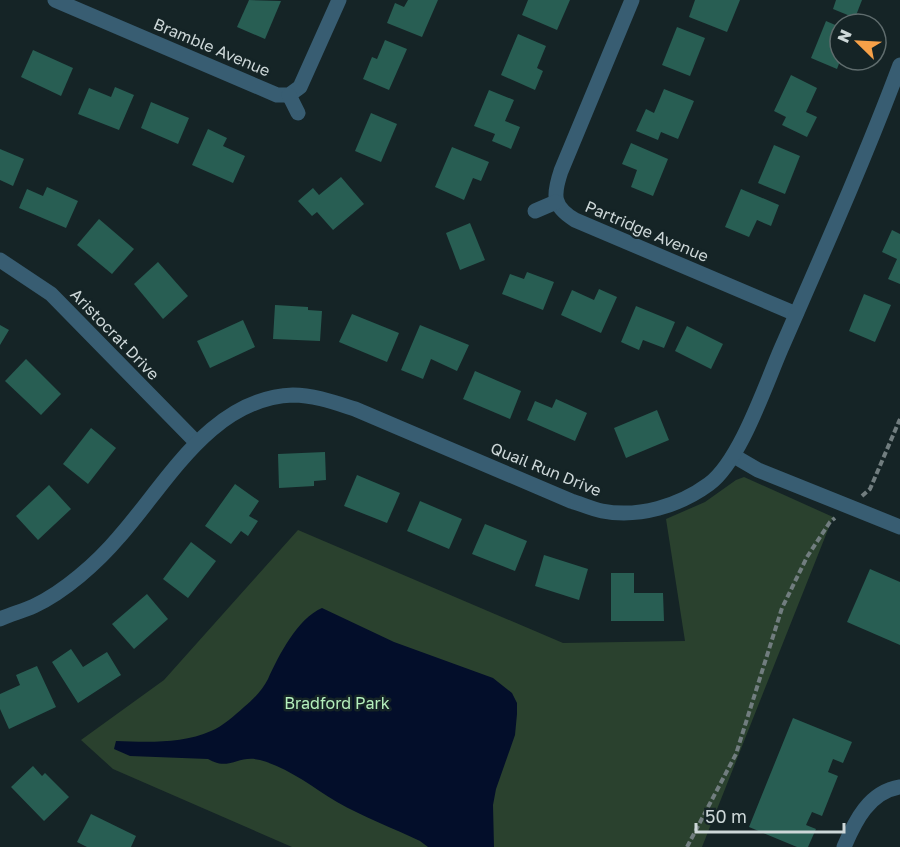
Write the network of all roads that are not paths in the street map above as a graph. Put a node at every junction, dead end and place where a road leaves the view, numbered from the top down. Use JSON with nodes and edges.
{"nodes":[{"id":1,"x":55,"y":0,"type":"edge"},
{"id":2,"x":339,"y":0,"type":"edge"},
{"id":3,"x":632,"y":0,"type":"edge"},
{"id":4,"x":900,"y":65,"type":"edge"},
{"id":5,"x":289,"y":95,"type":"junction"},
{"id":6,"x":298,"y":113,"type":"dead end"},
{"id":7,"x":556,"y":201,"type":"junction"},
{"id":8,"x":535,"y":211,"type":"dead end"},
{"id":9,"x":0,"y":260,"type":"edge"},
{"id":10,"x":796,"y":314,"type":"junction"},
{"id":11,"x":196,"y":442,"type":"junction"},
{"id":12,"x":734,"y":456,"type":"junction"},
{"id":13,"x":900,"y":527,"type":"edge"},
{"id":14,"x":0,"y":619,"type":"edge"},
{"id":15,"x":900,"y":787,"type":"edge"},
{"id":16,"x":844,"y":847,"type":"edge"}],
"edges":[{"from":1,"to":5,"type":"street","name":"Bramble Avenue"},
{"from":2,"to":5,"type":"street"},
{"from":3,"to":7,"type":"street"},
{"from":4,"to":10,"type":"street","name":"Quail Run Drive"},
{"from":5,"to":6,"type":"street"},
{"from":7,"to":8,"type":"street"},
{"from":7,"to":10,"type":"street","name":"Partridge Avenue"},
{"from":9,"to":11,"type":"street","name":"Aristocrat Drive"},
{"from":10,"to":12,"type":"street","name":"Quail Run Drive"},
{"from":11,"to":12,"type":"street","name":"Quail Run Drive"},
{"from":11,"to":14,"type":"street","name":"Quail Run Drive"},
{"from":12,"to":13,"type":"street"},
{"from":15,"to":16,"type":"street"}]}
